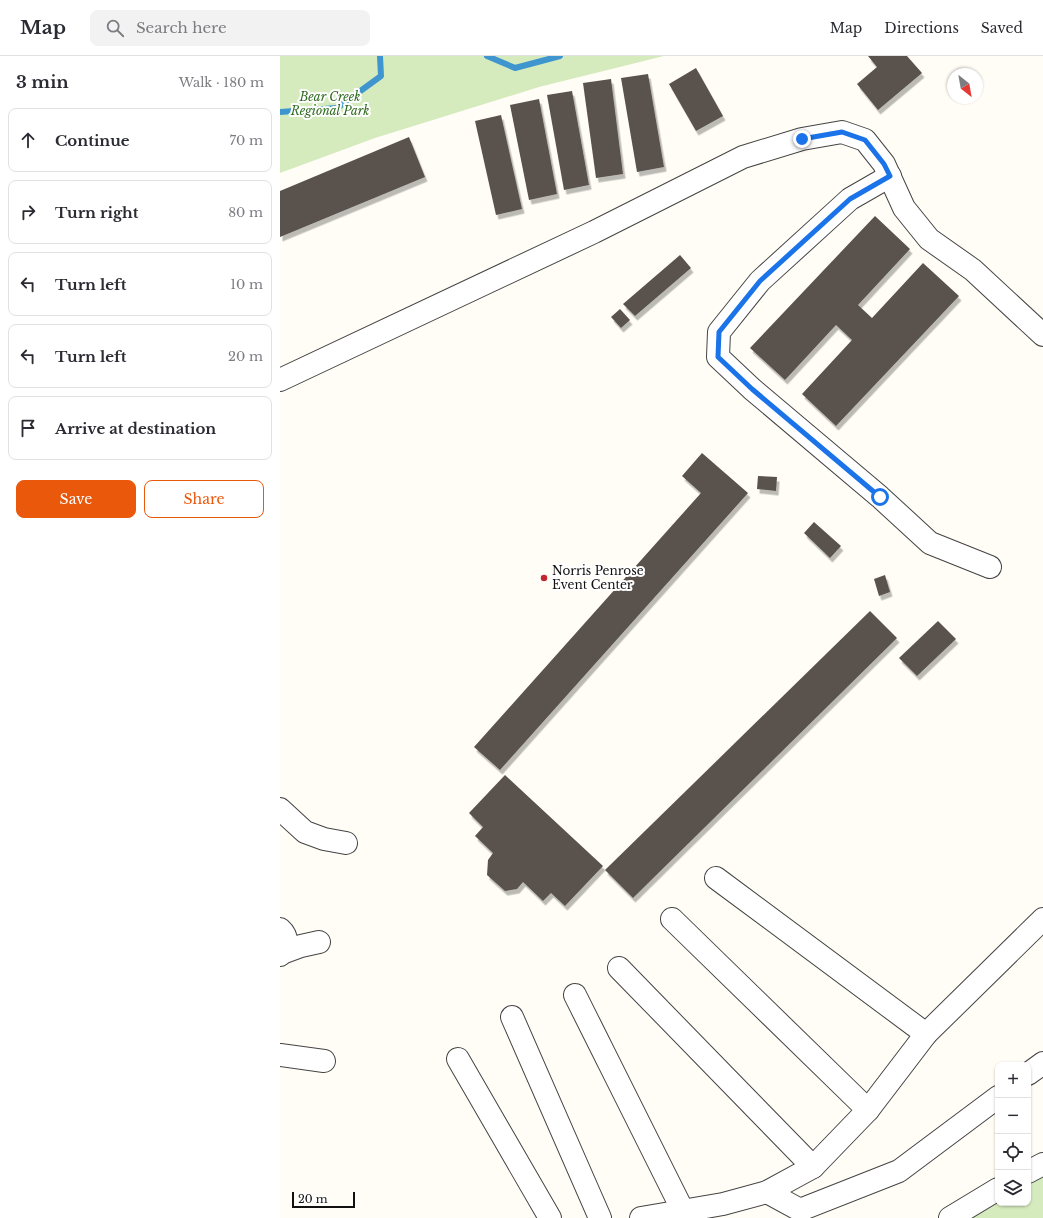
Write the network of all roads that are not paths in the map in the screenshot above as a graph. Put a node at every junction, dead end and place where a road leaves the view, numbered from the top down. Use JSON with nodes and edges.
{"nodes":[{"id":1,"x":890,"y":176,"type":"junction"},
{"id":2,"x":1043,"y":335,"type":"edge"},
{"id":3,"x":280,"y":380,"type":"edge"},
{"id":4,"x":990,"y":567,"type":"dead end"},
{"id":5,"x":280,"y":809,"type":"edge"},
{"id":6,"x":346,"y":843,"type":"dead end"},
{"id":7,"x":716,"y":878,"type":"dead end"},
{"id":8,"x":672,"y":919,"type":"dead end"},
{"id":9,"x":1043,"y":919,"type":"edge"},
{"id":10,"x":280,"y":929,"type":"edge"},
{"id":11,"x":319,"y":942,"type":"dead end"},
{"id":12,"x":281,"y":954,"type":"edge"},
{"id":13,"x":619,"y":968,"type":"dead end"},
{"id":14,"x":575,"y":995,"type":"dead end"},
{"id":15,"x":512,"y":1017,"type":"dead end"},
{"id":16,"x":926,"y":1034,"type":"junction"},
{"id":17,"x":280,"y":1055,"type":"edge"},
{"id":18,"x":458,"y":1059,"type":"dead end"},
{"id":19,"x":324,"y":1061,"type":"dead end"},
{"id":20,"x":1043,"y":1063,"type":"edge"},
{"id":21,"x":1031,"y":1072,"type":"edge"},
{"id":22,"x":995,"y":1098,"type":"edge"},
{"id":23,"x":868,"y":1110,"type":"junction"},
{"id":24,"x":1043,"y":1164,"type":"edge"},
{"id":25,"x":813,"y":1166,"type":"junction"},
{"id":26,"x":1031,"y":1170,"type":"edge"},
{"id":27,"x":995,"y":1190,"type":"edge"},
{"id":28,"x":767,"y":1192,"type":"junction"},
{"id":29,"x":683,"y":1211,"type":"junction"},
{"id":30,"x":725,"y":1211,"type":"edge"},
{"id":31,"x":550,"y":1218,"type":"edge"},
{"id":32,"x":600,"y":1218,"type":"edge"},
{"id":33,"x":641,"y":1218,"type":"edge"},
{"id":34,"x":950,"y":1218,"type":"edge"}],
"edges":[{"from":1,"to":2,"type":"street"},
{"from":1,"to":3,"type":"street"},
{"from":1,"to":4,"type":"street"},
{"from":5,"to":6,"type":"street"},
{"from":7,"to":16,"type":"street"},
{"from":8,"to":23,"type":"street"},
{"from":9,"to":16,"type":"street"},
{"from":10,"to":12,"type":"street"},
{"from":11,"to":12,"type":"street"},
{"from":13,"to":25,"type":"street"},
{"from":14,"to":29,"type":"street"},
{"from":15,"to":32,"type":"street"},
{"from":16,"to":23,"type":"street"},
{"from":17,"to":19,"type":"street"},
{"from":18,"to":31,"type":"street"},
{"from":20,"to":21,"type":"street"},
{"from":22,"to":28,"type":"street"},
{"from":23,"to":25,"type":"street"},
{"from":24,"to":26,"type":"street"},
{"from":25,"to":28,"type":"street"},
{"from":27,"to":34,"type":"street"},
{"from":28,"to":30,"type":"street"},
{"from":29,"to":30,"type":"street"},
{"from":29,"to":33,"type":"street"}]}
